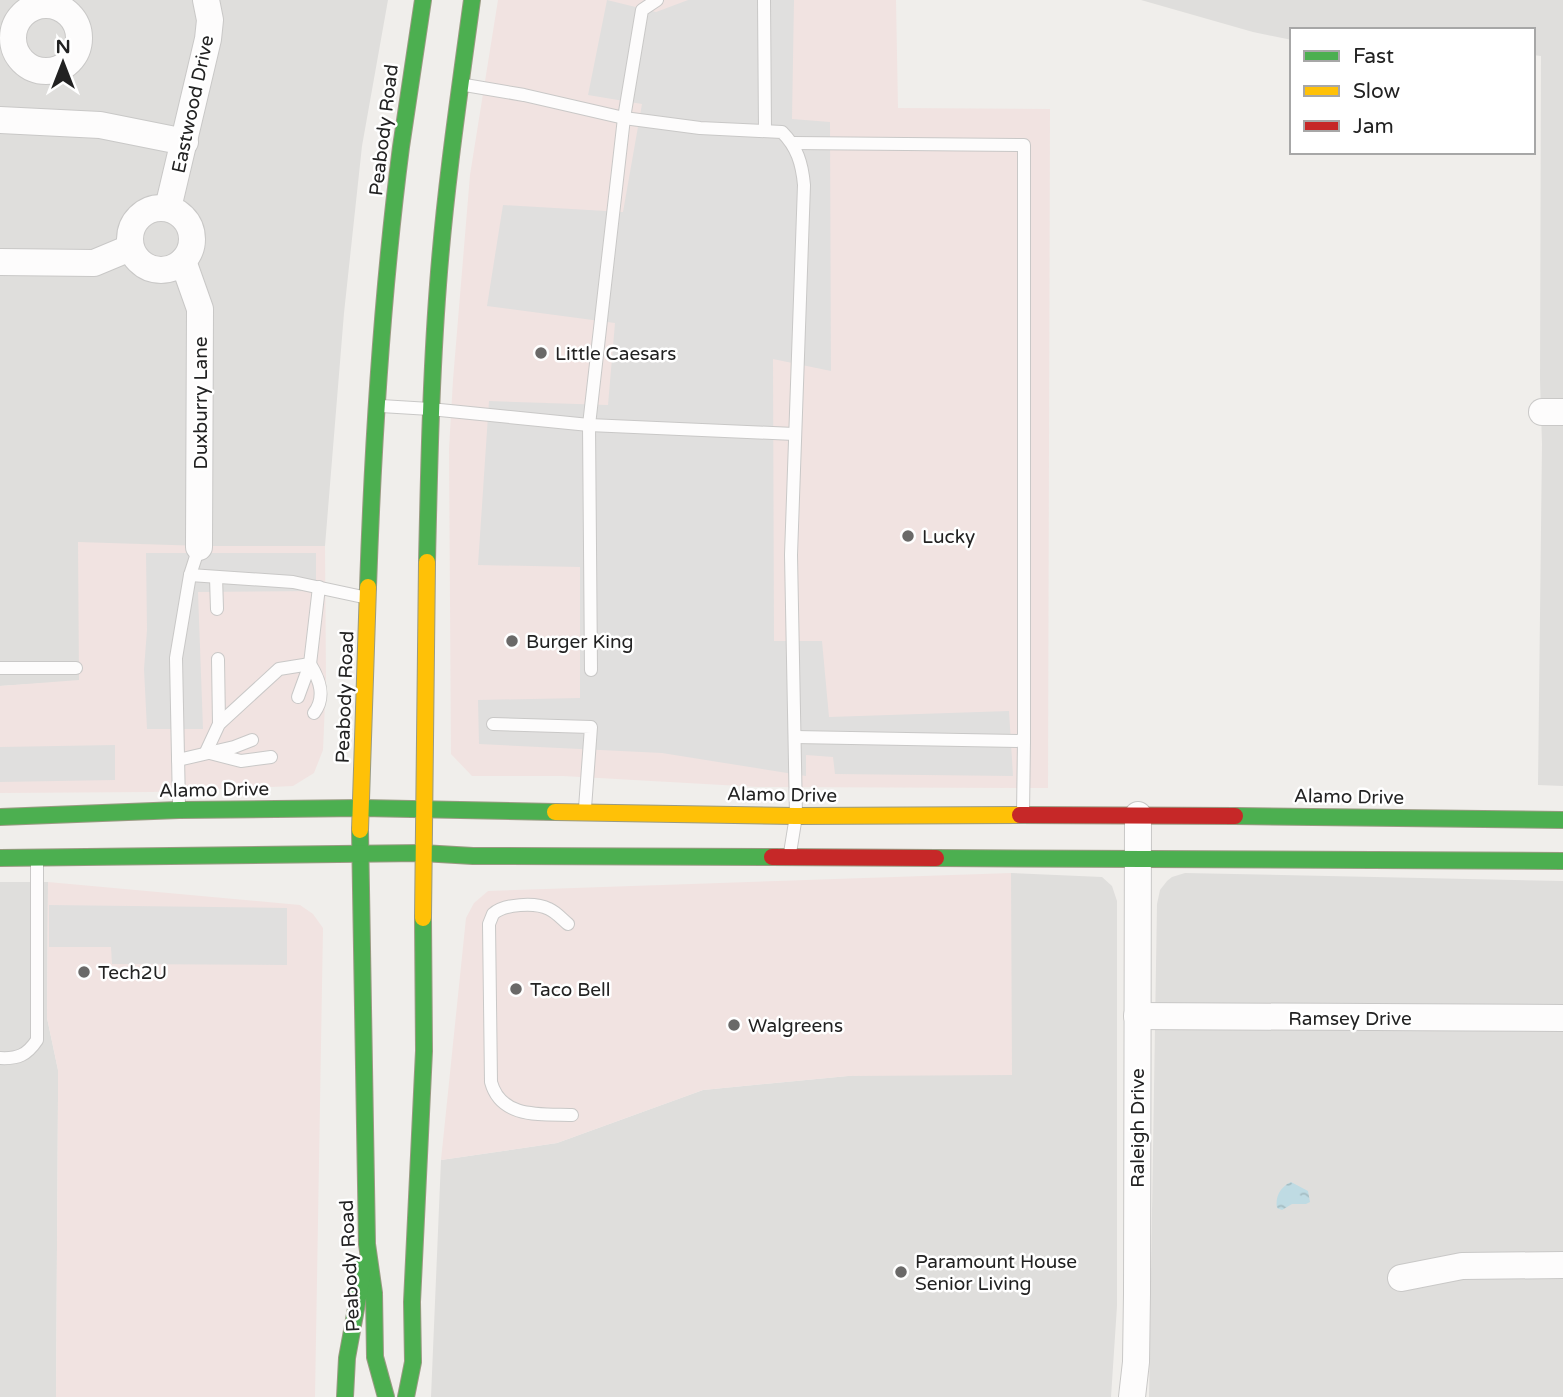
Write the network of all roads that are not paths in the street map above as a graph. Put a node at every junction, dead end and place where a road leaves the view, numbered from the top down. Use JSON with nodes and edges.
{"nodes":[{"id":1,"x":206,"y":0,"type":"edge"},
{"id":2,"x":423,"y":0,"type":"edge"},
{"id":3,"x":472,"y":0,"type":"edge"},
{"id":4,"x":657,"y":0,"type":"edge"},
{"id":5,"x":764,"y":0,"type":"edge"},
{"id":6,"x":461,"y":84,"type":"junction"},
{"id":7,"x":624,"y":118,"type":"junction"},
{"id":8,"x":0,"y":120,"type":"edge"},
{"id":9,"x":765,"y":131,"type":"junction"},
{"id":10,"x":185,"y":142,"type":"junction"},
{"id":11,"x":793,"y":143,"type":"junction"},
{"id":12,"x":168,"y":208,"type":"junction"},
{"id":13,"x":130,"y":248,"type":"junction"},
{"id":14,"x":183,"y":261,"type":"junction"},
{"id":15,"x":0,"y":262,"type":"edge"},
{"id":16,"x":377,"y":406,"type":"junction"},
{"id":17,"x":429,"y":409,"type":"junction"},
{"id":18,"x":589,"y":425,"type":"junction"},
{"id":19,"x":794,"y":434,"type":"junction"},
{"id":20,"x":200,"y":548,"type":"joint"},
{"id":21,"x":190,"y":575,"type":"junction"},
{"id":22,"x":216,"y":577,"type":"junction"},
{"id":23,"x":319,"y":587,"type":"junction"},
{"id":24,"x":369,"y":598,"type":"junction"},
{"id":25,"x":217,"y":608,"type":"dead end"},
{"id":26,"x":218,"y":659,"type":"dead end"},
{"id":27,"x":310,"y":664,"type":"junction"},
{"id":28,"x":0,"y":668,"type":"edge"},
{"id":29,"x":76,"y":668,"type":"dead end"},
{"id":30,"x":591,"y":670,"type":"dead end"},
{"id":31,"x":299,"y":697,"type":"dead end"},
{"id":32,"x":314,"y":713,"type":"dead end"},
{"id":33,"x":219,"y":724,"type":"junction"},
{"id":34,"x":492,"y":724,"type":"dead end"},
{"id":35,"x":794,"y":737,"type":"junction"},
{"id":36,"x":252,"y":740,"type":"dead end"},
{"id":37,"x":1024,"y":741,"type":"junction"},
{"id":38,"x":206,"y":752,"type":"junction"},
{"id":39,"x":271,"y":757,"type":"dead end"},
{"id":40,"x":178,"y":760,"type":"junction"},
{"id":41,"x":362,"y":808,"type":"junction"},
{"id":42,"x":424,"y":809,"type":"junction"},
{"id":43,"x":179,"y":810,"type":"junction"},
{"id":44,"x":585,"y":812,"type":"junction"},
{"id":45,"x":1023,"y":815,"type":"junction"},
{"id":46,"x":1138,"y":815,"type":"junction"},
{"id":47,"x":796,"y":816,"type":"junction"},
{"id":48,"x":0,"y":817,"type":"edge"},
{"id":49,"x":1563,"y":820,"type":"edge"},
{"id":50,"x":359,"y":853,"type":"junction"},
{"id":51,"x":422,"y":853,"type":"junction"},
{"id":52,"x":789,"y":857,"type":"junction"},
{"id":53,"x":0,"y":858,"type":"edge"},
{"id":54,"x":37,"y":858,"type":"junction"},
{"id":55,"x":1138,"y":858,"type":"junction"},
{"id":56,"x":1563,"y":861,"type":"edge"},
{"id":57,"x":568,"y":924,"type":"dead end"},
{"id":58,"x":1137,"y":1016,"type":"junction"},
{"id":59,"x":1563,"y":1018,"type":"edge"},
{"id":60,"x":0,"y":1058,"type":"edge"},
{"id":61,"x":572,"y":1115,"type":"dead end"},
{"id":62,"x":367,"y":1244,"type":"junction"},
{"id":63,"x":1563,"y":1265,"type":"edge"},
{"id":64,"x":1401,"y":1278,"type":"dead end"},
{"id":65,"x":345,"y":1397,"type":"edge"},
{"id":66,"x":386,"y":1397,"type":"edge"},
{"id":67,"x":406,"y":1397,"type":"edge"},
{"id":68,"x":1132,"y":1397,"type":"edge"}],
"edges":[{"from":1,"to":10,"type":"street","name":"Eastwood Drive"},
{"from":2,"to":16,"type":"main road","name":"Peabody Road"},
{"from":3,"to":6,"type":"main road"},
{"from":4,"to":7,"type":"lane"},
{"from":5,"to":9,"type":"lane"},
{"from":6,"to":7,"type":"lane"},
{"from":6,"to":17,"type":"main road"},
{"from":7,"to":9,"type":"lane"},
{"from":7,"to":18,"type":"lane"},
{"from":8,"to":10,"type":"street"},
{"from":9,"to":11,"type":"lane"},
{"from":10,"to":12,"type":"street","name":"Eastwood Drive"},
{"from":11,"to":19,"type":"lane"},
{"from":11,"to":37,"type":"lane"},
{"from":12,"to":13,"type":"street"},
{"from":12,"to":14,"type":"street"},
{"from":13,"to":14,"type":"street"},
{"from":13,"to":15,"type":"street"},
{"from":14,"to":20,"type":"street","name":"Duxburry Lane"},
{"from":16,"to":17,"type":"lane"},
{"from":16,"to":24,"type":"main road","name":"Peabody Road"},
{"from":17,"to":18,"type":"lane"},
{"from":17,"to":42,"type":"main road"},
{"from":18,"to":19,"type":"lane"},
{"from":18,"to":30,"type":"lane"},
{"from":19,"to":35,"type":"lane"},
{"from":20,"to":21,"type":"lane"},
{"from":21,"to":22,"type":"lane"},
{"from":21,"to":40,"type":"lane"},
{"from":22,"to":23,"type":"lane"},
{"from":22,"to":25,"type":"lane"},
{"from":23,"to":24,"type":"lane"},
{"from":23,"to":27,"type":"lane"},
{"from":24,"to":41,"type":"main road","name":"Peabody Road"},
{"from":26,"to":33,"type":"lane"},
{"from":27,"to":31,"type":"lane"},
{"from":27,"to":32,"type":"lane"},
{"from":27,"to":33,"type":"lane"},
{"from":28,"to":29,"type":"lane"},
{"from":33,"to":38,"type":"lane"},
{"from":34,"to":44,"type":"lane"},
{"from":35,"to":37,"type":"lane"},
{"from":35,"to":47,"type":"lane"},
{"from":36,"to":38,"type":"lane"},
{"from":37,"to":45,"type":"lane"},
{"from":38,"to":39,"type":"lane"},
{"from":38,"to":40,"type":"lane"},
{"from":40,"to":43,"type":"lane"},
{"from":41,"to":42,"type":"main road","name":"Alamo Drive"},
{"from":41,"to":43,"type":"main road","name":"Alamo Drive"},
{"from":41,"to":50,"type":"main road","name":"Peabody Road"},
{"from":42,"to":44,"type":"main road","name":"Alamo Drive"},
{"from":42,"to":51,"type":"main road"},
{"from":43,"to":48,"type":"main road","name":"Alamo Drive"},
{"from":44,"to":47,"type":"main road","name":"Alamo Drive"},
{"from":45,"to":46,"type":"main road","name":"Alamo Drive"},
{"from":45,"to":47,"type":"main road","name":"Alamo Drive"},
{"from":46,"to":49,"type":"main road","name":"Alamo Drive"},
{"from":46,"to":55,"type":"street","name":"Raleigh Drive"},
{"from":47,"to":52,"type":"lane"},
{"from":50,"to":51,"type":"main road"},
{"from":50,"to":54,"type":"main road"},
{"from":50,"to":62,"type":"main road","name":"Peabody Road"},
{"from":51,"to":52,"type":"main road"},
{"from":51,"to":67,"type":"main road"},
{"from":52,"to":55,"type":"main road"},
{"from":53,"to":54,"type":"main road"},
{"from":54,"to":60,"type":"lane"},
{"from":55,"to":56,"type":"main road"},
{"from":55,"to":58,"type":"street","name":"Raleigh Drive"},
{"from":57,"to":61,"type":"lane"},
{"from":58,"to":59,"type":"street","name":"Ramsey Drive"},
{"from":58,"to":68,"type":"street","name":"Raleigh Drive"},
{"from":62,"to":65,"type":"main road"},
{"from":62,"to":66,"type":"main road","name":"Peabody Road"},
{"from":63,"to":64,"type":"street"}]}
